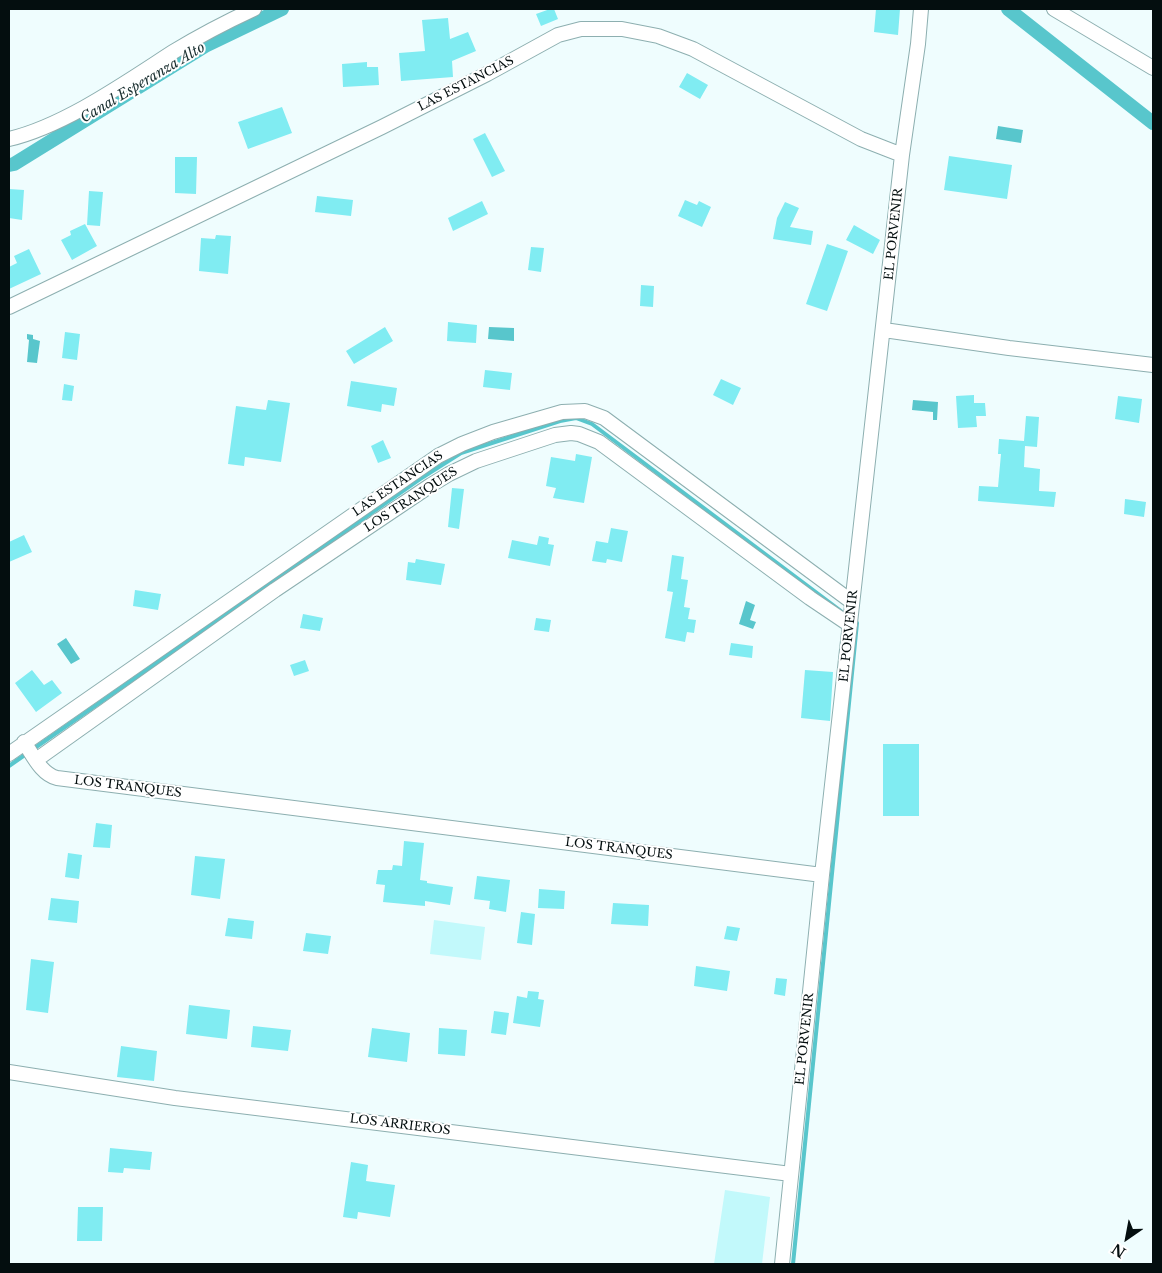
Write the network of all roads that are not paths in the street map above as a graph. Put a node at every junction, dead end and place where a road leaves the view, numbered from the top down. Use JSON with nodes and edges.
{"nodes":[{"id":1,"x":254,"y":9,"type":"edge"},
{"id":2,"x":921,"y":9,"type":"edge"},
{"id":3,"x":1054,"y":9,"type":"edge"},
{"id":4,"x":1153,"y":68,"type":"edge"},
{"id":5,"x":9,"y":139,"type":"edge"},
{"id":6,"x":902,"y":155,"type":"junction"},
{"id":7,"x":9,"y":307,"type":"edge"},
{"id":8,"x":884,"y":330,"type":"junction"},
{"id":9,"x":1153,"y":365,"type":"edge"},
{"id":10,"x":404,"y":480,"type":"junction"},
{"id":11,"x":414,"y":496,"type":"junction"},
{"id":12,"x":852,"y":602,"type":"junction"},
{"id":13,"x":850,"y":625,"type":"junction"},
{"id":14,"x":24,"y":742,"type":"junction"},
{"id":15,"x":9,"y":754,"type":"edge"},
{"id":16,"x":36,"y":760,"type":"junction"},
{"id":17,"x":822,"y":875,"type":"junction"},
{"id":18,"x":9,"y":1072,"type":"edge"},
{"id":19,"x":791,"y":1174,"type":"junction"},
{"id":20,"x":782,"y":1264,"type":"edge"}],
"edges":[{"from":1,"to":5,"type":"street"},
{"from":2,"to":6,"type":"street","name":"EL PORVENIR"},
{"from":3,"to":4,"type":"street"},
{"from":6,"to":7,"type":"street","name":"LAS ESTANCIAS"},
{"from":6,"to":8,"type":"street","name":"EL PORVENIR"},
{"from":8,"to":9,"type":"street"},
{"from":8,"to":12,"type":"street","name":"EL PORVENIR"},
{"from":10,"to":11,"type":"street"},
{"from":10,"to":12,"type":"street","name":"LAS ESTANCIAS"},
{"from":10,"to":14,"type":"street","name":"LAS ESTANCIAS"},
{"from":11,"to":13,"type":"street","name":"LOS TRANQUES"},
{"from":11,"to":16,"type":"street","name":"LOS TRANQUES"},
{"from":12,"to":13,"type":"street","name":"EL PORVENIR"},
{"from":13,"to":17,"type":"street","name":"EL PORVENIR"},
{"from":14,"to":15,"type":"street","name":"LAS ESTANCIAS"},
{"from":14,"to":16,"type":"street","name":"LOS TRANQUES"},
{"from":16,"to":17,"type":"street","name":"LOS TRANQUES"},
{"from":17,"to":19,"type":"street","name":"EL PORVENIR"},
{"from":18,"to":19,"type":"street","name":"LOS ARRIEROS"},
{"from":19,"to":20,"type":"street","name":"EL PORVENIR"}]}
